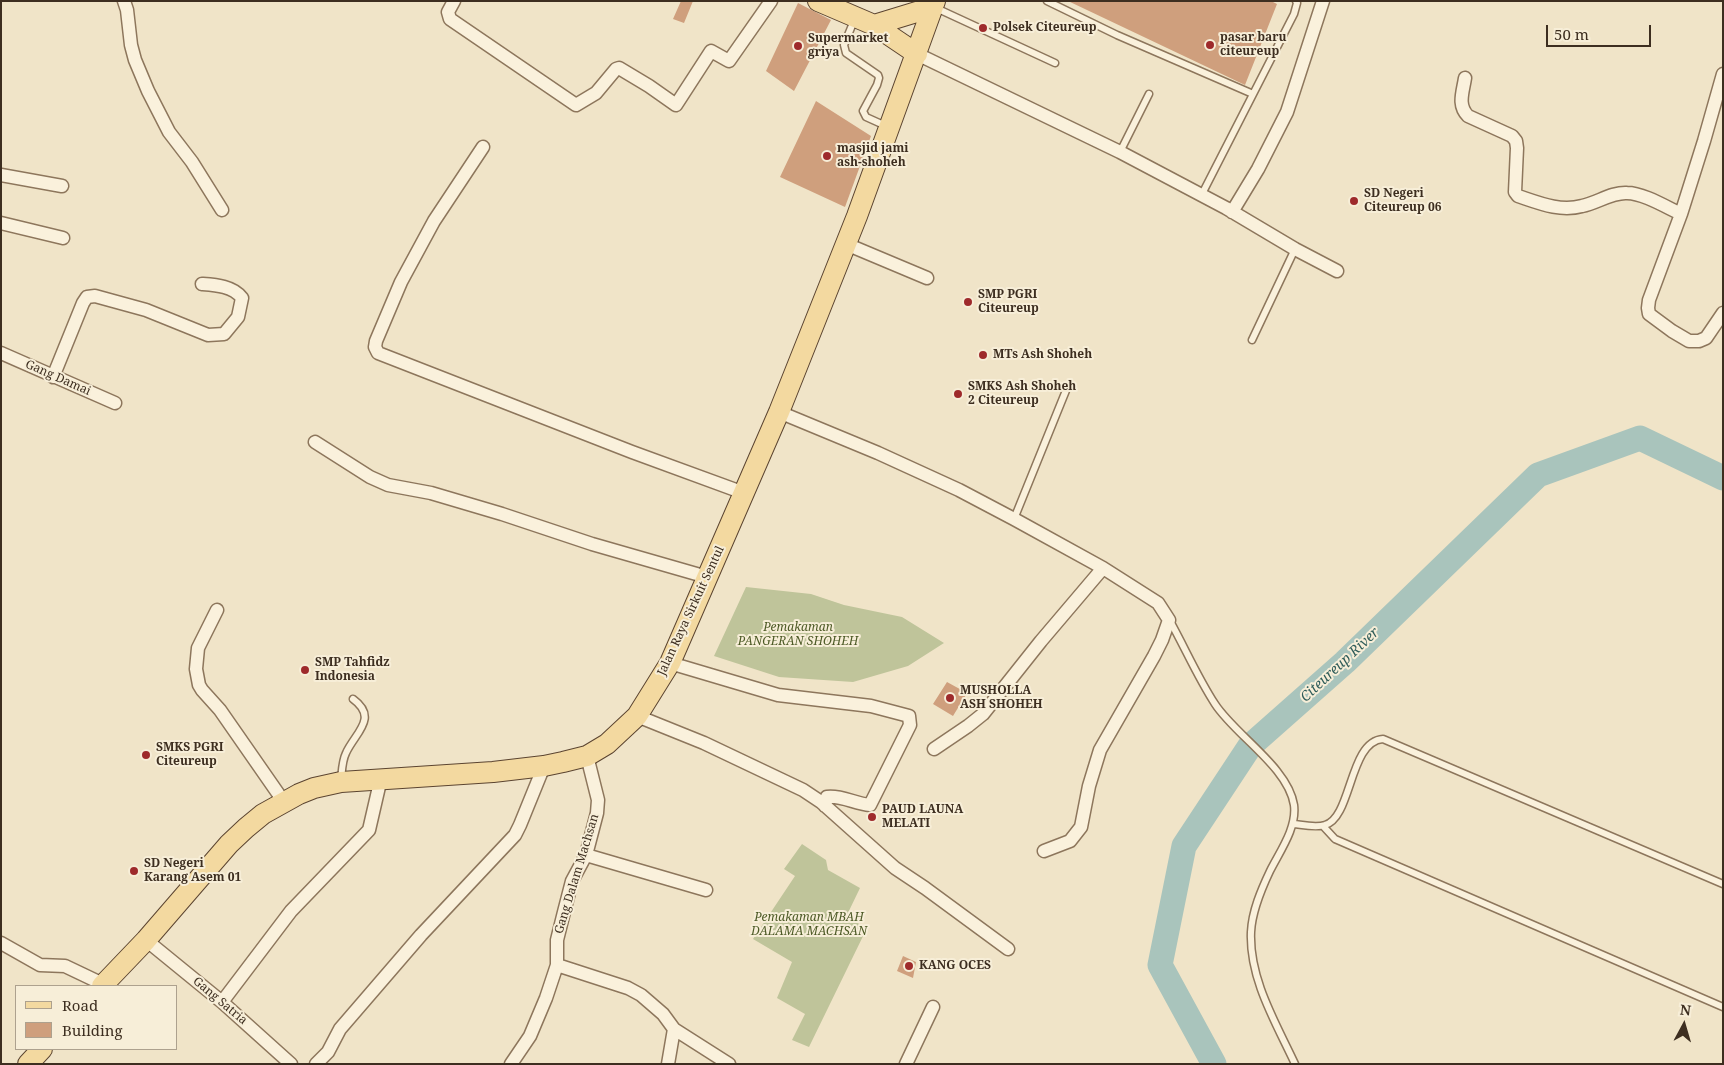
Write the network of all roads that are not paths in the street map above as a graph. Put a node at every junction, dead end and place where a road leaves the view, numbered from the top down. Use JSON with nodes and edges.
{"nodes":[{"id":1,"x":124,"y":1,"type":"edge"},
{"id":2,"x":454,"y":1,"type":"edge"},
{"id":3,"x":771,"y":1,"type":"edge"},
{"id":4,"x":818,"y":1,"type":"edge"},
{"id":5,"x":1047,"y":1,"type":"edge"},
{"id":6,"x":1315,"y":1,"type":"edge"},
{"id":7,"x":1323,"y":1,"type":"edge"},
{"id":8,"x":1298,"y":2,"type":"edge"},
{"id":9,"x":934,"y":4,"type":"edge"},
{"id":10,"x":855,"y":17,"type":"junction"},
{"id":11,"x":874,"y":25,"type":"junction"},
{"id":12,"x":917,"y":54,"type":"junction"},
{"id":13,"x":1055,"y":63,"type":"dead end"},
{"id":14,"x":1723,"y":74,"type":"edge"},
{"id":15,"x":1465,"y":78,"type":"dead end"},
{"id":16,"x":1150,"y":94,"type":"dead end"},
{"id":17,"x":1252,"y":94,"type":"junction"},
{"id":18,"x":890,"y":128,"type":"junction"},
{"id":19,"x":483,"y":147,"type":"dead end"},
{"id":20,"x":1120,"y":152,"type":"junction"},
{"id":21,"x":1,"y":175,"type":"edge"},
{"id":22,"x":62,"y":186,"type":"dead end"},
{"id":23,"x":1200,"y":196,"type":"junction"},
{"id":24,"x":222,"y":210,"type":"dead end"},
{"id":25,"x":1229,"y":210,"type":"junction"},
{"id":26,"x":1681,"y":214,"type":"junction"},
{"id":27,"x":1,"y":223,"type":"edge"},
{"id":28,"x":63,"y":238,"type":"dead end"},
{"id":29,"x":846,"y":244,"type":"junction"},
{"id":30,"x":1295,"y":249,"type":"junction"},
{"id":31,"x":1337,"y":271,"type":"dead end"},
{"id":32,"x":927,"y":278,"type":"dead end"},
{"id":33,"x":202,"y":284,"type":"dead end"},
{"id":34,"x":1723,"y":313,"type":"edge"},
{"id":35,"x":1252,"y":340,"type":"dead end"},
{"id":36,"x":1,"y":353,"type":"edge"},
{"id":37,"x":53,"y":377,"type":"junction"},
{"id":38,"x":1067,"y":388,"type":"dead end"},
{"id":39,"x":114,"y":403,"type":"dead end"},
{"id":40,"x":779,"y":412,"type":"junction"},
{"id":41,"x":315,"y":442,"type":"dead end"},
{"id":42,"x":744,"y":493,"type":"junction"},
{"id":43,"x":1014,"y":519,"type":"junction"},
{"id":44,"x":1103,"y":568,"type":"junction"},
{"id":45,"x":707,"y":577,"type":"junction"},
{"id":46,"x":217,"y":610,"type":"dead end"},
{"id":47,"x":1169,"y":620,"type":"junction"},
{"id":48,"x":670,"y":662,"type":"junction"},
{"id":49,"x":353,"y":699,"type":"dead end"},
{"id":50,"x":637,"y":716,"type":"junction"},
{"id":51,"x":934,"y":749,"type":"dead end"},
{"id":52,"x":587,"y":756,"type":"junction"},
{"id":53,"x":544,"y":766,"type":"junction"},
{"id":54,"x":381,"y":778,"type":"junction"},
{"id":55,"x":341,"y":782,"type":"junction"},
{"id":56,"x":284,"y":802,"type":"junction"},
{"id":57,"x":825,"y":806,"type":"junction"},
{"id":58,"x":1294,"y":824,"type":"junction"},
{"id":59,"x":1323,"y":826,"type":"junction"},
{"id":60,"x":1044,"y":850,"type":"dead end"},
{"id":61,"x":586,"y":855,"type":"junction"},
{"id":62,"x":1723,"y":884,"type":"edge"},
{"id":63,"x":706,"y":890,"type":"dead end"},
{"id":64,"x":146,"y":940,"type":"junction"},
{"id":65,"x":1,"y":943,"type":"edge"},
{"id":66,"x":1008,"y":949,"type":"dead end"},
{"id":67,"x":557,"y":965,"type":"junction"},
{"id":68,"x":102,"y":985,"type":"edge"},
{"id":69,"x":105,"y":985,"type":"edge"},
{"id":70,"x":222,"y":1002,"type":"junction"},
{"id":71,"x":933,"y":1007,"type":"dead end"},
{"id":72,"x":1723,"y":1007,"type":"edge"},
{"id":73,"x":674,"y":1029,"type":"junction"},
{"id":74,"x":41,"y":1050,"type":"edge"},
{"id":75,"x":28,"y":1064,"type":"edge"},
{"id":76,"x":291,"y":1064,"type":"edge"},
{"id":77,"x":316,"y":1064,"type":"edge"},
{"id":78,"x":511,"y":1064,"type":"edge"},
{"id":79,"x":668,"y":1064,"type":"edge"},
{"id":80,"x":729,"y":1064,"type":"edge"},
{"id":81,"x":906,"y":1064,"type":"edge"},
{"id":82,"x":1295,"y":1064,"type":"edge"}],
"edges":[{"from":1,"to":24,"type":"street"},
{"from":2,"to":3,"type":"street"},
{"from":4,"to":10,"type":"main road"},
{"from":5,"to":17,"type":"lane"},
{"from":6,"to":25,"type":"street"},
{"from":7,"to":25,"type":"street"},
{"from":8,"to":17,"type":"lane"},
{"from":9,"to":11,"type":"main road"},
{"from":9,"to":12,"type":"main road","name":"Jalan Raya Sirkuit Sentul"},
{"from":9,"to":13,"type":"lane"},
{"from":10,"to":11,"type":"main road"},
{"from":10,"to":18,"type":"lane"},
{"from":11,"to":12,"type":"main road"},
{"from":12,"to":18,"type":"main road","name":"Jalan Raya Sirkuit Sentul"},
{"from":12,"to":20,"type":"street"},
{"from":14,"to":26,"type":"street"},
{"from":15,"to":26,"type":"street"},
{"from":16,"to":20,"type":"lane"},
{"from":17,"to":23,"type":"lane"},
{"from":18,"to":29,"type":"main road","name":"Jalan Raya Sirkuit Sentul"},
{"from":19,"to":42,"type":"street"},
{"from":20,"to":23,"type":"street"},
{"from":21,"to":22,"type":"street"},
{"from":23,"to":25,"type":"street"},
{"from":25,"to":30,"type":"street"},
{"from":26,"to":34,"type":"street"},
{"from":27,"to":28,"type":"street"},
{"from":29,"to":32,"type":"street"},
{"from":29,"to":40,"type":"main road","name":"Jalan Raya Sirkuit Sentul"},
{"from":30,"to":31,"type":"street"},
{"from":30,"to":35,"type":"lane"},
{"from":33,"to":37,"type":"street"},
{"from":36,"to":37,"type":"street","name":"Gang Damai"},
{"from":37,"to":39,"type":"street","name":"Gang Damai"},
{"from":38,"to":43,"type":"lane"},
{"from":40,"to":42,"type":"main road","name":"Jalan Raya Sirkuit Sentul"},
{"from":40,"to":43,"type":"street"},
{"from":41,"to":45,"type":"street"},
{"from":42,"to":45,"type":"main road","name":"Jalan Raya Sirkuit Sentul"},
{"from":43,"to":44,"type":"street"},
{"from":44,"to":47,"type":"street"},
{"from":44,"to":51,"type":"street"},
{"from":45,"to":48,"type":"main road","name":"Jalan Raya Sirkuit Sentul"},
{"from":46,"to":56,"type":"street"},
{"from":47,"to":58,"type":"lane"},
{"from":47,"to":60,"type":"street"},
{"from":48,"to":50,"type":"main road","name":"Jalan Raya Sirkuit Sentul"},
{"from":48,"to":57,"type":"street"},
{"from":49,"to":55,"type":"lane"},
{"from":50,"to":52,"type":"main road","name":"Jalan Raya Sirkuit Sentul"},
{"from":50,"to":57,"type":"street"},
{"from":52,"to":53,"type":"main road","name":"Jalan Raya Sirkuit Sentul"},
{"from":52,"to":61,"type":"street","name":"Gang Dalam Machsan"},
{"from":53,"to":54,"type":"main road","name":"Jalan Raya Sirkuit Sentul"},
{"from":53,"to":77,"type":"street"},
{"from":54,"to":55,"type":"main road","name":"Jalan Raya Sirkuit Sentul"},
{"from":54,"to":70,"type":"street"},
{"from":55,"to":56,"type":"main road","name":"Jalan Raya Sirkuit Sentul"},
{"from":56,"to":64,"type":"main road","name":"Jalan Raya Sirkuit Sentul"},
{"from":57,"to":66,"type":"street"},
{"from":58,"to":59,"type":"lane"},
{"from":58,"to":82,"type":"lane"},
{"from":59,"to":62,"type":"lane"},
{"from":59,"to":72,"type":"lane"},
{"from":61,"to":63,"type":"street"},
{"from":61,"to":67,"type":"street","name":"Gang Dalam Machsan"},
{"from":64,"to":69,"type":"main road","name":"Jalan Raya Sirkuit Sentul"},
{"from":64,"to":70,"type":"street","name":"Gang Satria"},
{"from":65,"to":68,"type":"street"},
{"from":67,"to":73,"type":"street"},
{"from":67,"to":78,"type":"street"},
{"from":70,"to":76,"type":"street","name":"Gang Satria"},
{"from":71,"to":81,"type":"street"},
{"from":73,"to":79,"type":"street"},
{"from":73,"to":80,"type":"street"},
{"from":74,"to":75,"type":"main road"}]}
